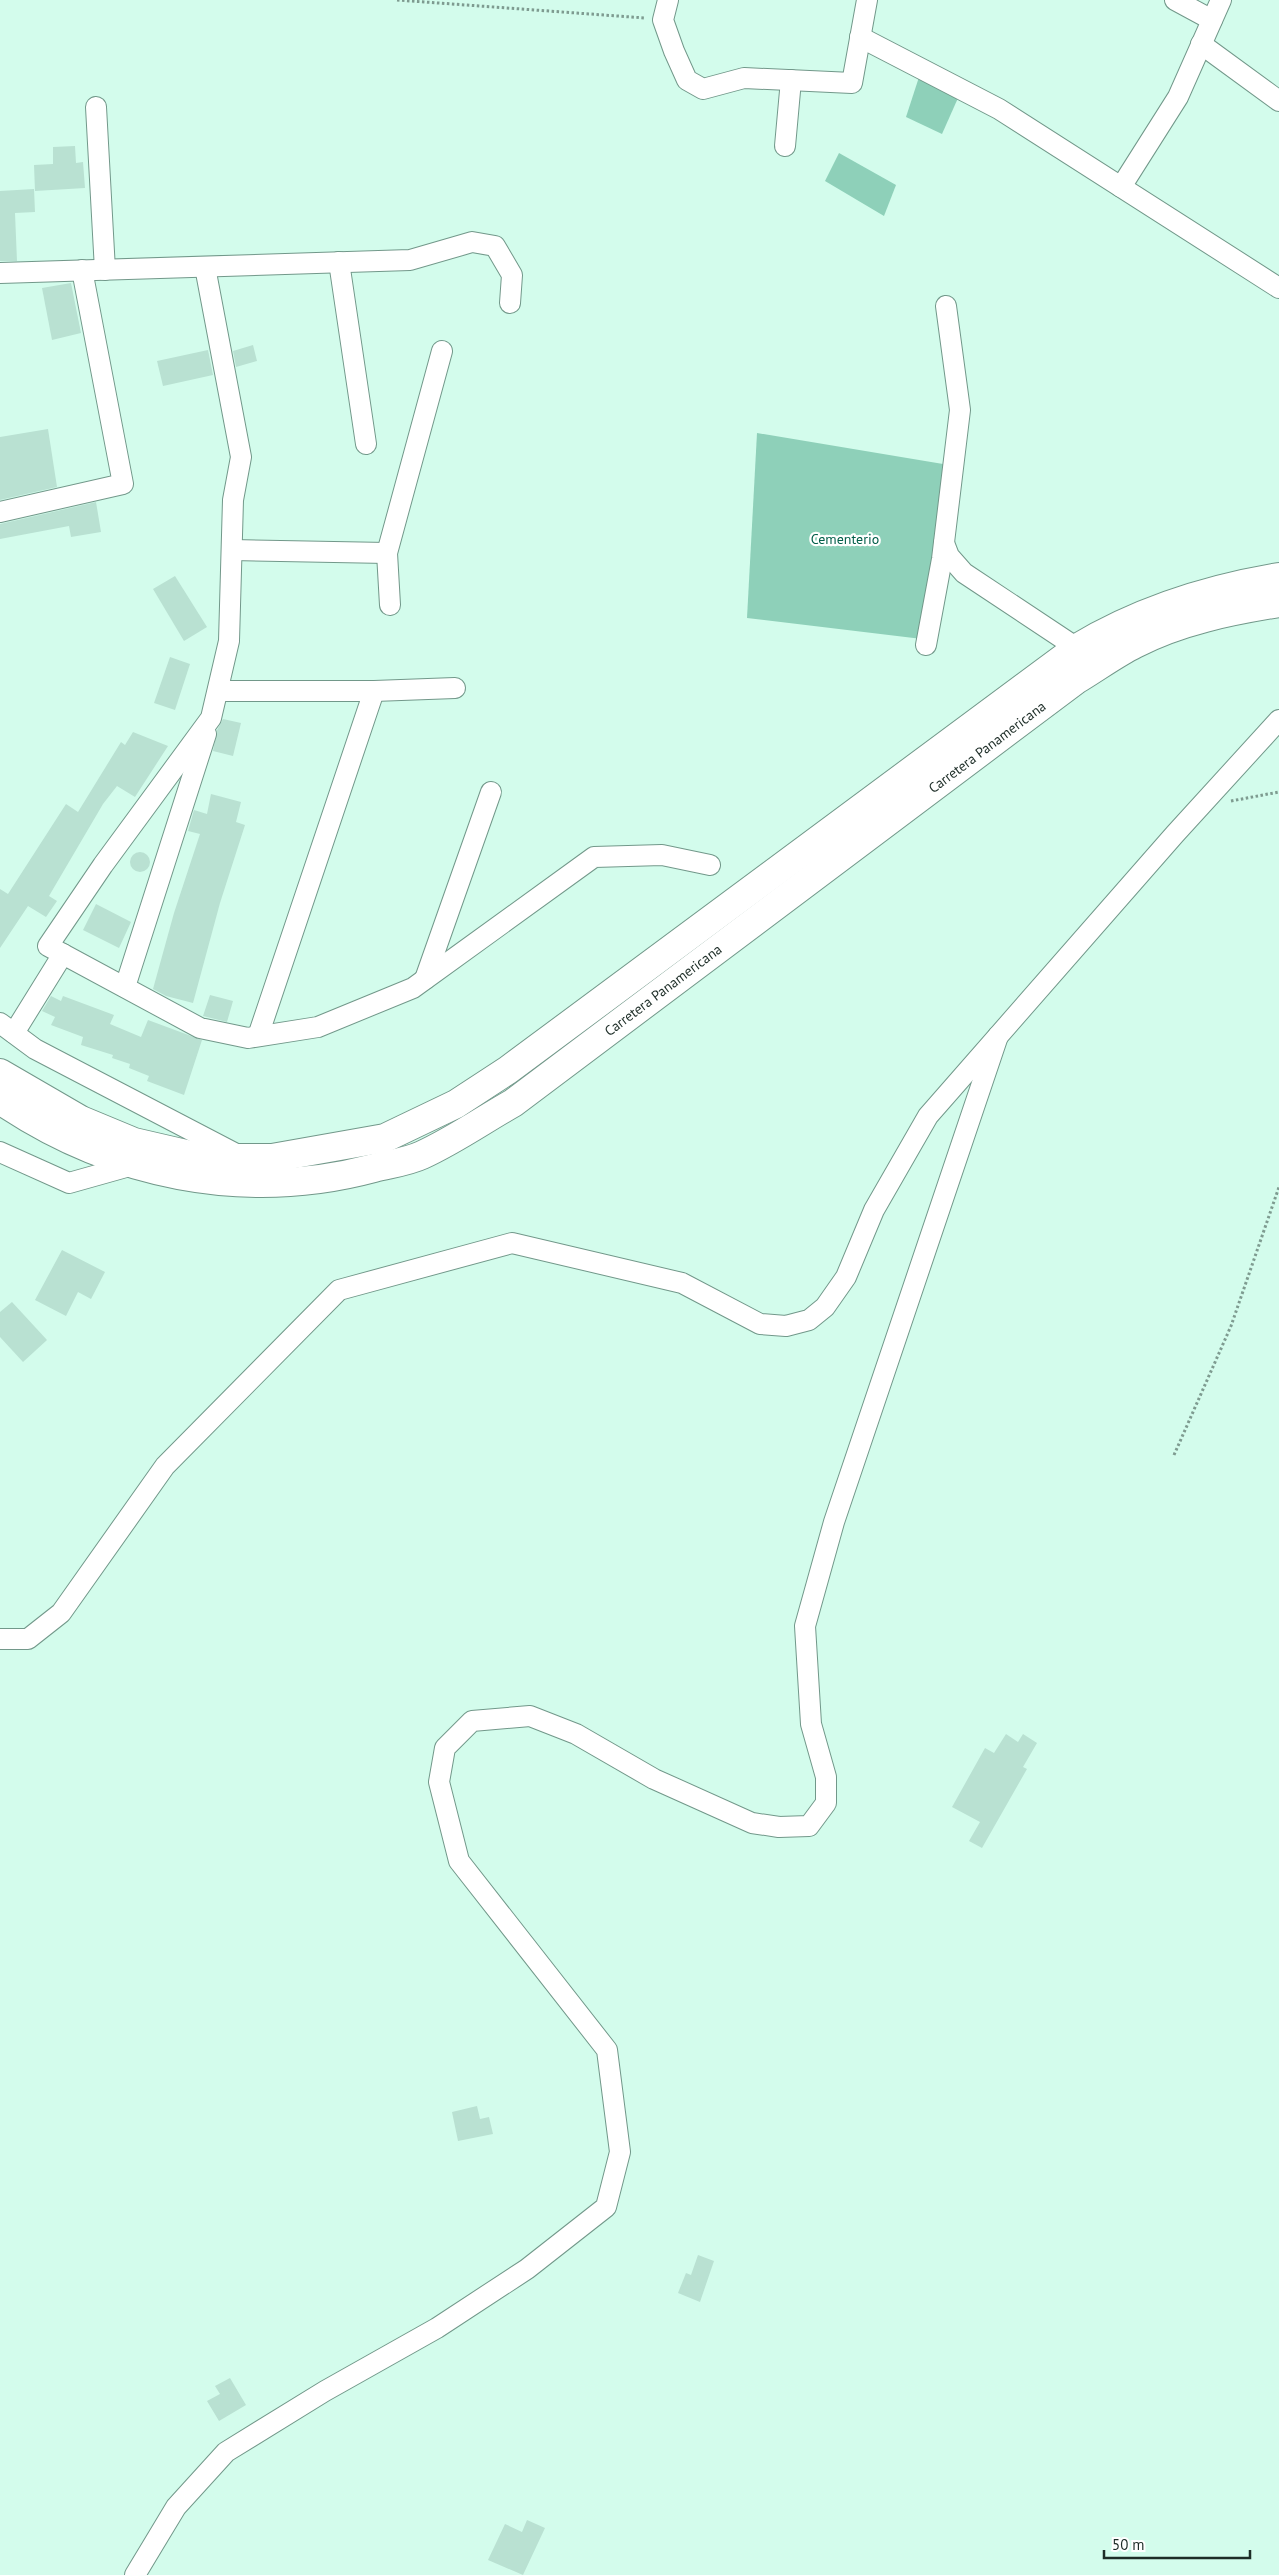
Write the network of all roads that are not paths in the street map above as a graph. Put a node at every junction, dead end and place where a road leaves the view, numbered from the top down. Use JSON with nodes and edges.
{"nodes":[{"id":1,"x":668,"y":0,"type":"edge"},
{"id":2,"x":867,"y":0,"type":"edge"},
{"id":3,"x":1175,"y":0,"type":"edge"},
{"id":4,"x":1221,"y":0,"type":"edge"},
{"id":5,"x":1212,"y":20,"type":"junction"},
{"id":6,"x":860,"y":37,"type":"junction"},
{"id":7,"x":1201,"y":44,"type":"junction"},
{"id":8,"x":792,"y":80,"type":"junction"},
{"id":9,"x":1279,"y":101,"type":"edge"},
{"id":10,"x":96,"y":107,"type":"dead end"},
{"id":11,"x":785,"y":146,"type":"dead end"},
{"id":12,"x":1121,"y":187,"type":"junction"},
{"id":13,"x":339,"y":262,"type":"junction"},
{"id":14,"x":205,"y":267,"type":"junction"},
{"id":15,"x":82,"y":270,"type":"junction"},
{"id":16,"x":105,"y":270,"type":"junction"},
{"id":17,"x":0,"y":273,"type":"edge"},
{"id":18,"x":1279,"y":288,"type":"edge"},
{"id":19,"x":510,"y":303,"type":"dead end"},
{"id":20,"x":946,"y":306,"type":"dead end"},
{"id":21,"x":442,"y":350,"type":"dead end"},
{"id":22,"x":366,"y":444,"type":"dead end"},
{"id":23,"x":0,"y":512,"type":"edge"},
{"id":24,"x":944,"y":544,"type":"junction"},
{"id":25,"x":232,"y":550,"type":"junction"},
{"id":26,"x":387,"y":553,"type":"junction"},
{"id":27,"x":1279,"y":577,"type":"edge"},
{"id":28,"x":1279,"y":603,"type":"edge"},
{"id":29,"x":390,"y":605,"type":"dead end"},
{"id":30,"x":926,"y":646,"type":"dead end"},
{"id":31,"x":1077,"y":648,"type":"junction"},
{"id":32,"x":455,"y":688,"type":"dead end"},
{"id":33,"x":218,"y":691,"type":"junction"},
{"id":34,"x":374,"y":691,"type":"junction"},
{"id":35,"x":211,"y":718,"type":"junction"},
{"id":36,"x":1279,"y":720,"type":"edge"},
{"id":37,"x":492,"y":792,"type":"dead end"},
{"id":38,"x":710,"y":865,"type":"dead end"},
{"id":39,"x":63,"y":954,"type":"junction"},
{"id":40,"x":425,"y":979,"type":"junction"},
{"id":41,"x":125,"y":988,"type":"junction"},
{"id":42,"x":7,"y":1028,"type":"edge"},
{"id":43,"x":258,"y":1036,"type":"junction"},
{"id":44,"x":998,"y":1036,"type":"junction"},
{"id":45,"x":0,"y":1073,"type":"edge"},
{"id":46,"x":0,"y":1100,"type":"edge"},
{"id":47,"x":0,"y":1152,"type":"edge"},
{"id":48,"x":244,"y":1158,"type":"junction"},
{"id":49,"x":133,"y":1165,"type":"junction"},
{"id":50,"x":0,"y":1640,"type":"edge"},
{"id":51,"x":135,"y":2575,"type":"edge"}],
"edges":[{"from":1,"to":8,"type":"street"},
{"from":2,"to":6,"type":"street"},
{"from":3,"to":5,"type":"street"},
{"from":4,"to":5,"type":"street"},
{"from":5,"to":7,"type":"street"},
{"from":6,"to":8,"type":"street"},
{"from":6,"to":12,"type":"street"},
{"from":7,"to":9,"type":"street"},
{"from":7,"to":12,"type":"street"},
{"from":8,"to":11,"type":"street"},
{"from":10,"to":16,"type":"street"},
{"from":12,"to":18,"type":"street"},
{"from":13,"to":14,"type":"street"},
{"from":13,"to":19,"type":"street"},
{"from":13,"to":22,"type":"street"},
{"from":14,"to":16,"type":"street"},
{"from":14,"to":25,"type":"street"},
{"from":15,"to":16,"type":"street"},
{"from":15,"to":17,"type":"street"},
{"from":15,"to":23,"type":"street"},
{"from":20,"to":24,"type":"street"},
{"from":21,"to":26,"type":"street"},
{"from":24,"to":30,"type":"street"},
{"from":24,"to":31,"type":"street"},
{"from":25,"to":26,"type":"street"},
{"from":25,"to":33,"type":"street"},
{"from":26,"to":29,"type":"street"},
{"from":27,"to":31,"type":"highway","name":"Carretera Panamericana"},
{"from":28,"to":49,"type":"highway","name":"Carretera Panamericana"},
{"from":31,"to":48,"type":"highway","name":"Carretera Panamericana"},
{"from":32,"to":34,"type":"street"},
{"from":33,"to":34,"type":"street"},
{"from":33,"to":35,"type":"street"},
{"from":34,"to":43,"type":"street"},
{"from":35,"to":39,"type":"street"},
{"from":35,"to":41,"type":"street"},
{"from":36,"to":44,"type":"street"},
{"from":37,"to":40,"type":"street"},
{"from":38,"to":40,"type":"street"},
{"from":39,"to":41,"type":"street"},
{"from":39,"to":42,"type":"street"},
{"from":40,"to":43,"type":"street"},
{"from":41,"to":43,"type":"street"},
{"from":42,"to":48,"type":"street"},
{"from":44,"to":50,"type":"street"},
{"from":44,"to":51,"type":"street"},
{"from":45,"to":48,"type":"highway","name":"Carretera Panamericana"},
{"from":46,"to":49,"type":"highway","name":"Carretera Panamericana"},
{"from":47,"to":49,"type":"street"}]}
